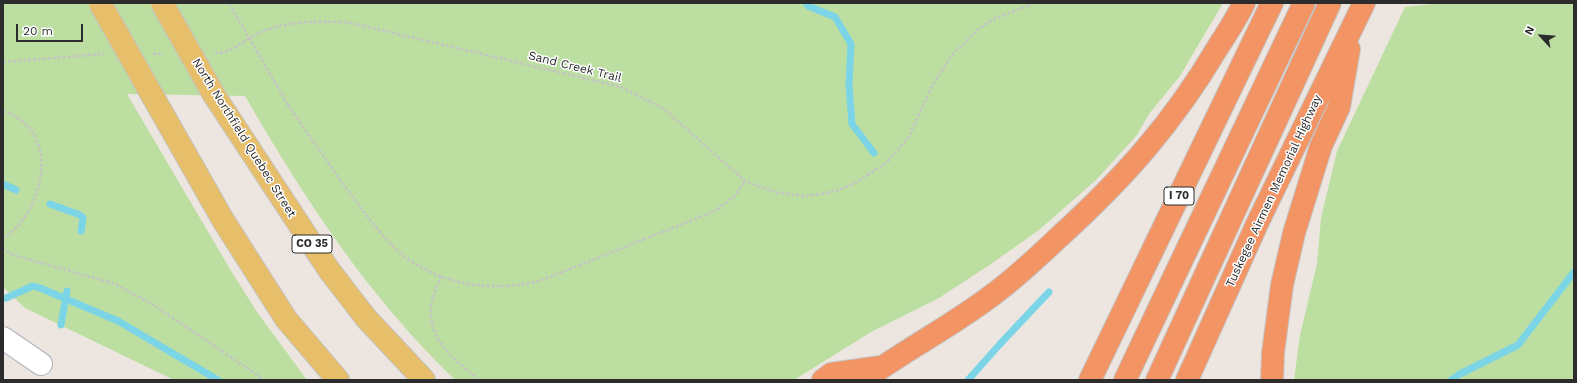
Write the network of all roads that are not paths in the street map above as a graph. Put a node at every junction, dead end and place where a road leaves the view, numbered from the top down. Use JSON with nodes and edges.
{"nodes":[{"id":1,"x":100,"y":3,"type":"edge"},
{"id":2,"x":162,"y":3,"type":"edge"},
{"id":3,"x":1364,"y":3,"type":"edge"},
{"id":4,"x":1242,"y":6,"type":"edge"},
{"id":5,"x":1269,"y":8,"type":"edge"},
{"id":6,"x":1301,"y":9,"type":"edge"},
{"id":7,"x":1326,"y":11,"type":"edge"},
{"id":8,"x":1354,"y":23,"type":"junction"},
{"id":9,"x":3,"y":338,"type":"edge"},
{"id":10,"x":41,"y":364,"type":"dead end"},
{"id":11,"x":882,"y":367,"type":"junction"},
{"id":12,"x":338,"y":380,"type":"edge"},
{"id":13,"x":424,"y":380,"type":"edge"},
{"id":14,"x":822,"y":380,"type":"edge"},
{"id":15,"x":864,"y":380,"type":"edge"},
{"id":16,"x":1090,"y":380,"type":"edge"},
{"id":17,"x":1124,"y":380,"type":"edge"},
{"id":18,"x":1157,"y":380,"type":"edge"},
{"id":19,"x":1187,"y":380,"type":"edge"},
{"id":20,"x":1272,"y":380,"type":"edge"}],
"edges":[{"from":1,"to":12,"type":"main road","bridge":true},
{"from":2,"to":13,"type":"main road","name":"North Northfield Quebec Street","number":"CO 35","bridge":true},
{"from":3,"to":8,"type":"highway","name":"Tuskegee Airmen Memorial Highway"},
{"from":4,"to":11,"type":"highway"},
{"from":5,"to":16,"type":"highway","number":"I 70"},
{"from":6,"to":17,"type":"highway"},
{"from":7,"to":18,"type":"highway"},
{"from":8,"to":19,"type":"highway","name":"Tuskegee Airmen Memorial Highway"},
{"from":8,"to":20,"type":"highway"},
{"from":9,"to":10,"type":"lane"},
{"from":11,"to":14,"type":"highway"},
{"from":11,"to":15,"type":"highway"}]}
